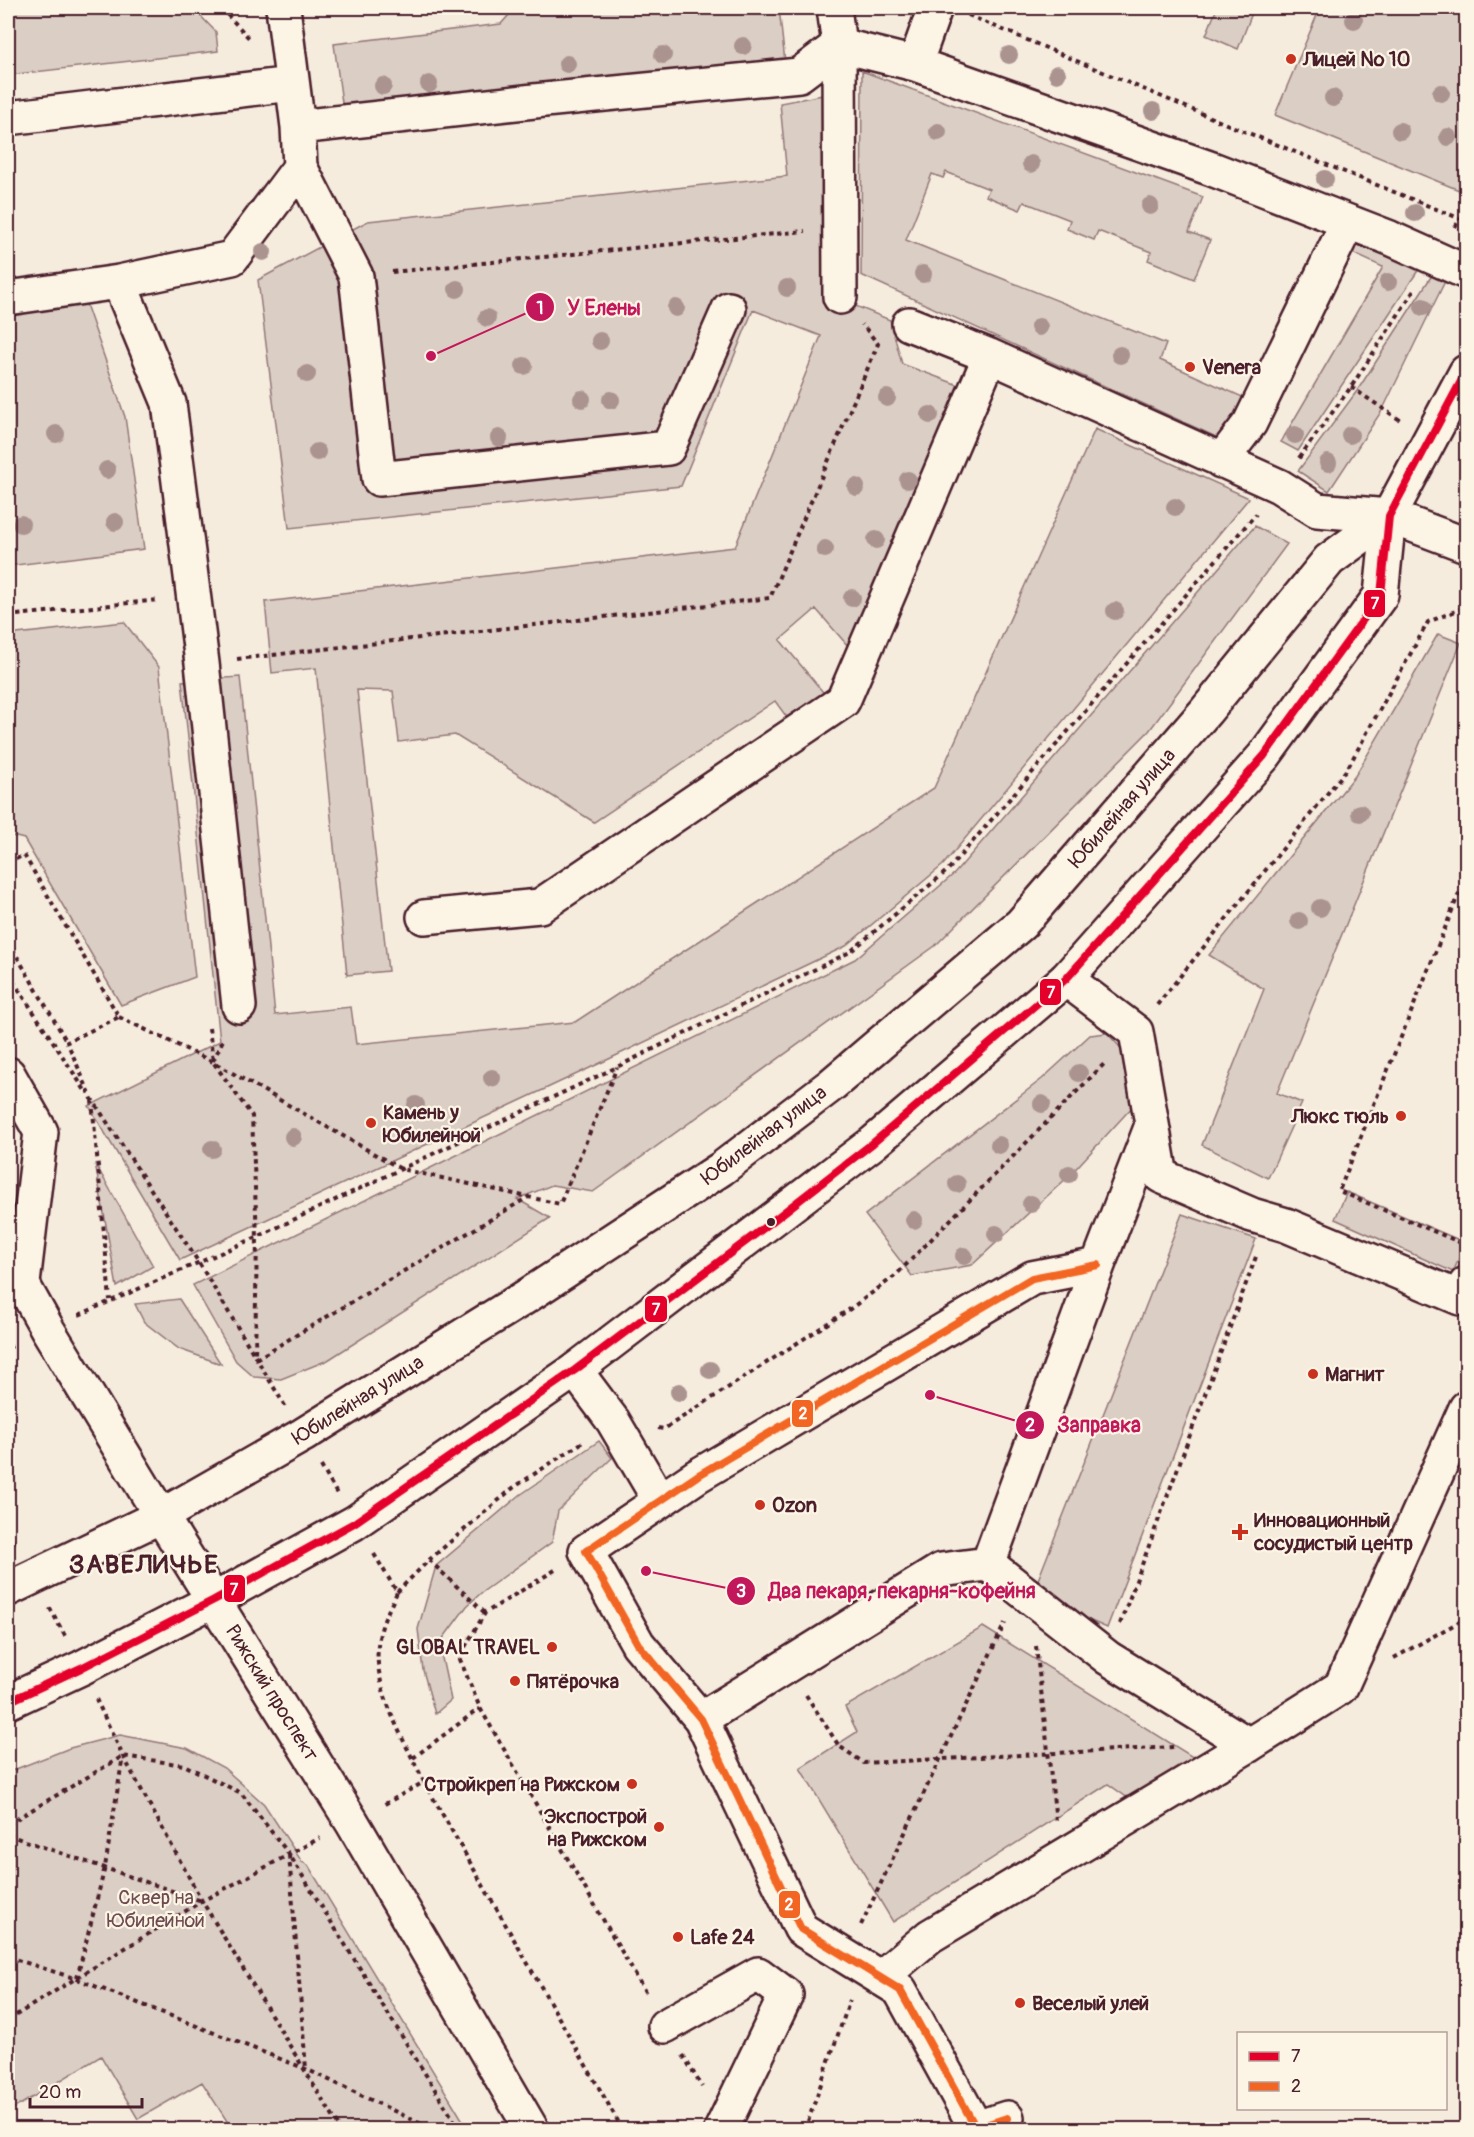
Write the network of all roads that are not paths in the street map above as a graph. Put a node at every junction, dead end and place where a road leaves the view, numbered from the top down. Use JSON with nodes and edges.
{"nodes":[{"id":1,"x":283,"y":8,"type":"edge"},
{"id":2,"x":834,"y":8,"type":"edge"},
{"id":3,"x":949,"y":10,"type":"edge"},
{"id":4,"x":839,"y":45,"type":"junction"},
{"id":5,"x":915,"y":64,"type":"junction"},
{"id":6,"x":291,"y":84,"type":"junction"},
{"id":7,"x":8,"y":118,"type":"edge"},
{"id":8,"x":298,"y":127,"type":"junction"},
{"id":9,"x":300,"y":167,"type":"junction"},
{"id":10,"x":1348,"y":222,"type":"junction"},
{"id":11,"x":1467,"y":272,"type":"edge"},
{"id":12,"x":119,"y":282,"type":"junction"},
{"id":13,"x":840,"y":297,"type":"road end"},
{"id":14,"x":8,"y":298,"type":"edge"},
{"id":15,"x":729,"y":309,"type":"dead end"},
{"id":16,"x":909,"y":324,"type":"dead end"},
{"id":17,"x":990,"y":356,"type":"junction"},
{"id":18,"x":1467,"y":372,"type":"edge"},
{"id":19,"x":1221,"y":461,"type":"junction"},
{"id":20,"x":1389,"y":516,"type":"junction"},
{"id":21,"x":1467,"y":545,"type":"edge"},
{"id":22,"x":424,"y":917,"type":"dead end"},
{"id":23,"x":1066,"y":979,"type":"junction"},
{"id":24,"x":239,"y":1006,"type":"dead end"},
{"id":25,"x":8,"y":1074,"type":"edge"},
{"id":26,"x":1152,"y":1125,"type":"junction"},
{"id":27,"x":1098,"y":1265,"type":"junction"},
{"id":28,"x":15,"y":1271,"type":"edge"},
{"id":29,"x":1464,"y":1295,"type":"edge"},
{"id":30,"x":575,"y":1370,"type":"junction"},
{"id":31,"x":1467,"y":1408,"type":"edge"},
{"id":32,"x":660,"y":1501,"type":"junction"},
{"id":33,"x":161,"y":1516,"type":"junction"},
{"id":34,"x":988,"y":1564,"type":"junction"},
{"id":35,"x":20,"y":1583,"type":"edge"},
{"id":36,"x":214,"y":1600,"type":"junction"},
{"id":37,"x":8,"y":1702,"type":"edge"},
{"id":38,"x":701,"y":1719,"type":"junction"},
{"id":39,"x":1249,"y":1745,"type":"junction"},
{"id":40,"x":871,"y":1973,"type":"junction"},
{"id":41,"x":665,"y":2026,"type":"road end"},
{"id":42,"x":1007,"y":2118,"type":"dead end"},
{"id":43,"x":723,"y":2127,"type":"edge"},
{"id":44,"x":532,"y":2130,"type":"edge"}],
"edges":[{"from":1,"to":6,"type":"main road"},
{"from":2,"to":4,"type":"main road"},
{"from":3,"to":5,"type":"main road"},
{"from":4,"to":5,"type":"main road"},
{"from":4,"to":8,"type":"main road"},
{"from":4,"to":13,"type":"main road"},
{"from":5,"to":10,"type":"main road"},
{"from":6,"to":7,"type":"main road"},
{"from":6,"to":8,"type":"main road"},
{"from":8,"to":9,"type":"main road"},
{"from":9,"to":12,"type":"main road"},
{"from":9,"to":15,"type":"main road"},
{"from":10,"to":11,"type":"main road"},
{"from":10,"to":19,"type":"main road"},
{"from":12,"to":14,"type":"main road"},
{"from":12,"to":24,"type":"main road"},
{"from":16,"to":17,"type":"main road"},
{"from":17,"to":19,"type":"main road"},
{"from":17,"to":22,"type":"main road"},
{"from":18,"to":20,"type":"main road","name":"Юбилейная улица"},
{"from":19,"to":20,"type":"main road"},
{"from":20,"to":21,"type":"main road"},
{"from":20,"to":23,"type":"main road","name":"Юбилейная улица"},
{"from":20,"to":33,"type":"main road","name":"Юбилейная улица"},
{"from":23,"to":26,"type":"main road"},
{"from":23,"to":30,"type":"main road","name":"Юбилейная улица"},
{"from":25,"to":28,"type":"main road"},
{"from":26,"to":27,"type":"main road"},
{"from":26,"to":29,"type":"main road"},
{"from":27,"to":32,"type":"main road"},
{"from":27,"to":34,"type":"main road"},
{"from":28,"to":33,"type":"main road","name":"Рижский проспект"},
{"from":30,"to":32,"type":"main road"},
{"from":30,"to":36,"type":"main road","name":"Юбилейная улица"},
{"from":31,"to":39,"type":"main road"},
{"from":32,"to":38,"type":"main road"},
{"from":33,"to":35,"type":"main road","name":"Юбилейная улица"},
{"from":33,"to":36,"type":"main road","name":"Рижский проспект"},
{"from":34,"to":38,"type":"main road"},
{"from":34,"to":39,"type":"main road"},
{"from":36,"to":37,"type":"main road","name":"Юбилейная улица"},
{"from":36,"to":44,"type":"main road","name":"Рижский проспект"},
{"from":38,"to":40,"type":"main road"},
{"from":39,"to":40,"type":"main road"},
{"from":40,"to":42,"type":"main road"},
{"from":41,"to":43,"type":"main road"}]}
